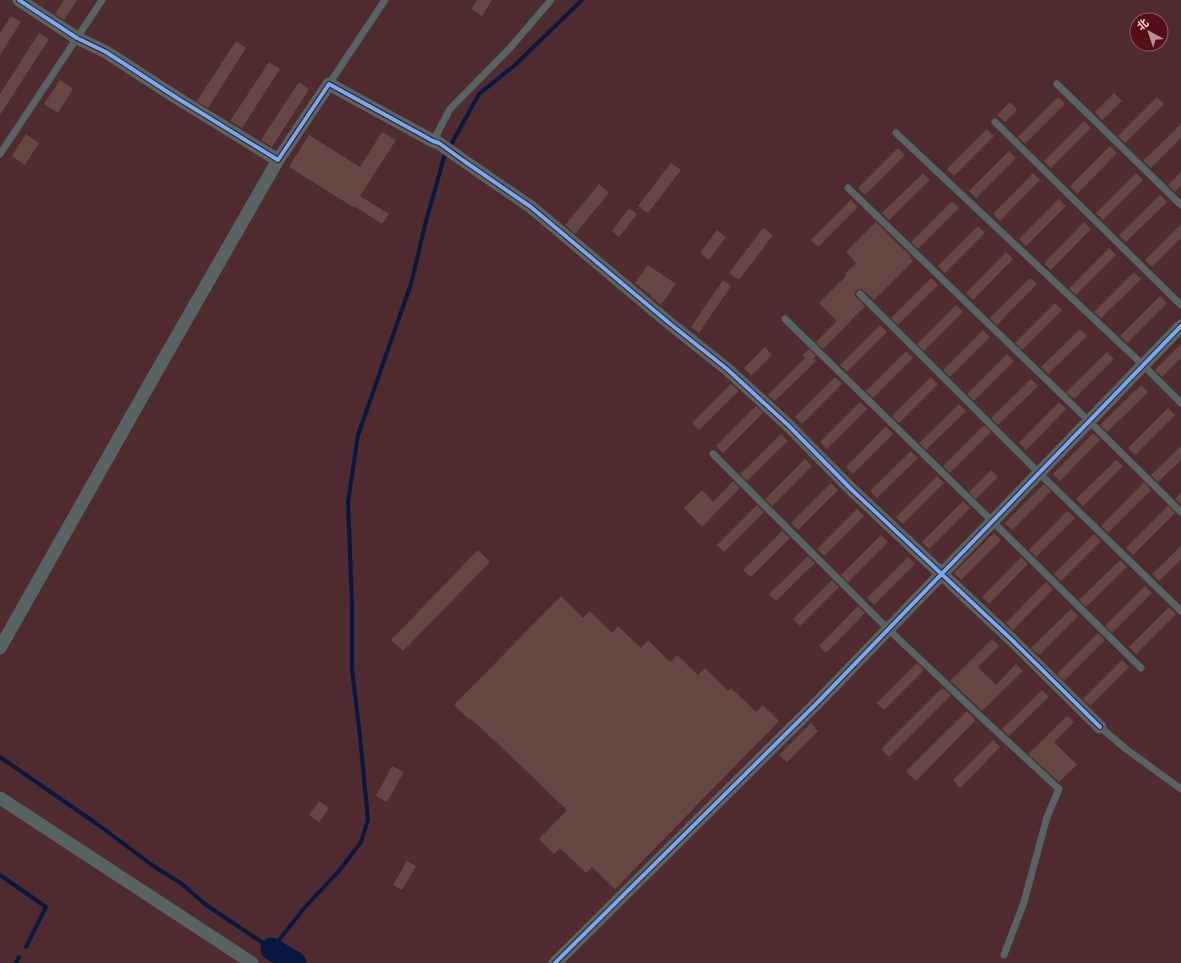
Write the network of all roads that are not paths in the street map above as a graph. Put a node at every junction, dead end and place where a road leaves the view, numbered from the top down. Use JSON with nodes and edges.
{"nodes":[{"id":1,"x":19,"y":0,"type":"edge"},
{"id":2,"x":102,"y":0,"type":"edge"},
{"id":3,"x":385,"y":0,"type":"edge"},
{"id":4,"x":551,"y":0,"type":"edge"},
{"id":5,"x":77,"y":38,"type":"junction"},
{"id":6,"x":329,"y":84,"type":"junction"},
{"id":7,"x":1057,"y":84,"type":"dead end"},
{"id":8,"x":995,"y":122,"type":"dead end"},
{"id":9,"x":896,"y":133,"type":"dead end"},
{"id":10,"x":436,"y":142,"type":"junction"},
{"id":11,"x":0,"y":154,"type":"edge"},
{"id":12,"x":278,"y":160,"type":"junction"},
{"id":13,"x":848,"y":188,"type":"dead end"},
{"id":14,"x":1181,"y":205,"type":"edge"},
{"id":15,"x":860,"y":294,"type":"dead end"},
{"id":16,"x":1181,"y":304,"type":"edge"},
{"id":17,"x":785,"y":319,"type":"dead end"},
{"id":18,"x":1181,"y":326,"type":"edge"},
{"id":19,"x":1143,"y":365,"type":"junction"},
{"id":20,"x":1181,"y":403,"type":"edge"},
{"id":21,"x":1089,"y":421,"type":"junction"},
{"id":22,"x":712,"y":454,"type":"dead end"},
{"id":23,"x":1039,"y":473,"type":"junction"},
{"id":24,"x":1181,"y":512,"type":"edge"},
{"id":25,"x":992,"y":521,"type":"junction"},
{"id":26,"x":942,"y":574,"type":"junction"},
{"id":27,"x":1181,"y":611,"type":"edge"},
{"id":28,"x":888,"y":629,"type":"junction"},
{"id":29,"x":0,"y":648,"type":"edge"},
{"id":30,"x":1141,"y":668,"type":"dead end"},
{"id":31,"x":1100,"y":727,"type":"joint"},
{"id":32,"x":1181,"y":789,"type":"edge"},
{"id":33,"x":0,"y":798,"type":"edge"},
{"id":34,"x":1004,"y":955,"type":"dead end"},
{"id":35,"x":252,"y":963,"type":"edge"},
{"id":36,"x":555,"y":963,"type":"edge"}],
"edges":[{"from":1,"to":5,"type":"street"},
{"from":2,"to":5,"type":"lane"},
{"from":3,"to":6,"type":"lane"},
{"from":4,"to":10,"type":"lane"},
{"from":5,"to":11,"type":"lane"},
{"from":5,"to":12,"type":"street"},
{"from":6,"to":10,"type":"street"},
{"from":6,"to":12,"type":"street"},
{"from":7,"to":14,"type":"lane"},
{"from":8,"to":16,"type":"lane"},
{"from":9,"to":19,"type":"lane"},
{"from":10,"to":26,"type":"street"},
{"from":12,"to":29,"type":"street"},
{"from":13,"to":21,"type":"lane"},
{"from":15,"to":23,"type":"lane"},
{"from":17,"to":25,"type":"lane"},
{"from":18,"to":19,"type":"street"},
{"from":19,"to":20,"type":"lane"},
{"from":19,"to":21,"type":"street"},
{"from":21,"to":23,"type":"street"},
{"from":21,"to":24,"type":"lane"},
{"from":22,"to":28,"type":"lane"},
{"from":23,"to":25,"type":"street"},
{"from":23,"to":27,"type":"lane"},
{"from":25,"to":26,"type":"street"},
{"from":25,"to":30,"type":"lane"},
{"from":26,"to":28,"type":"street"},
{"from":26,"to":31,"type":"street"},
{"from":28,"to":34,"type":"lane"},
{"from":28,"to":36,"type":"street"},
{"from":31,"to":32,"type":"lane"},
{"from":33,"to":35,"type":"street"}]}
